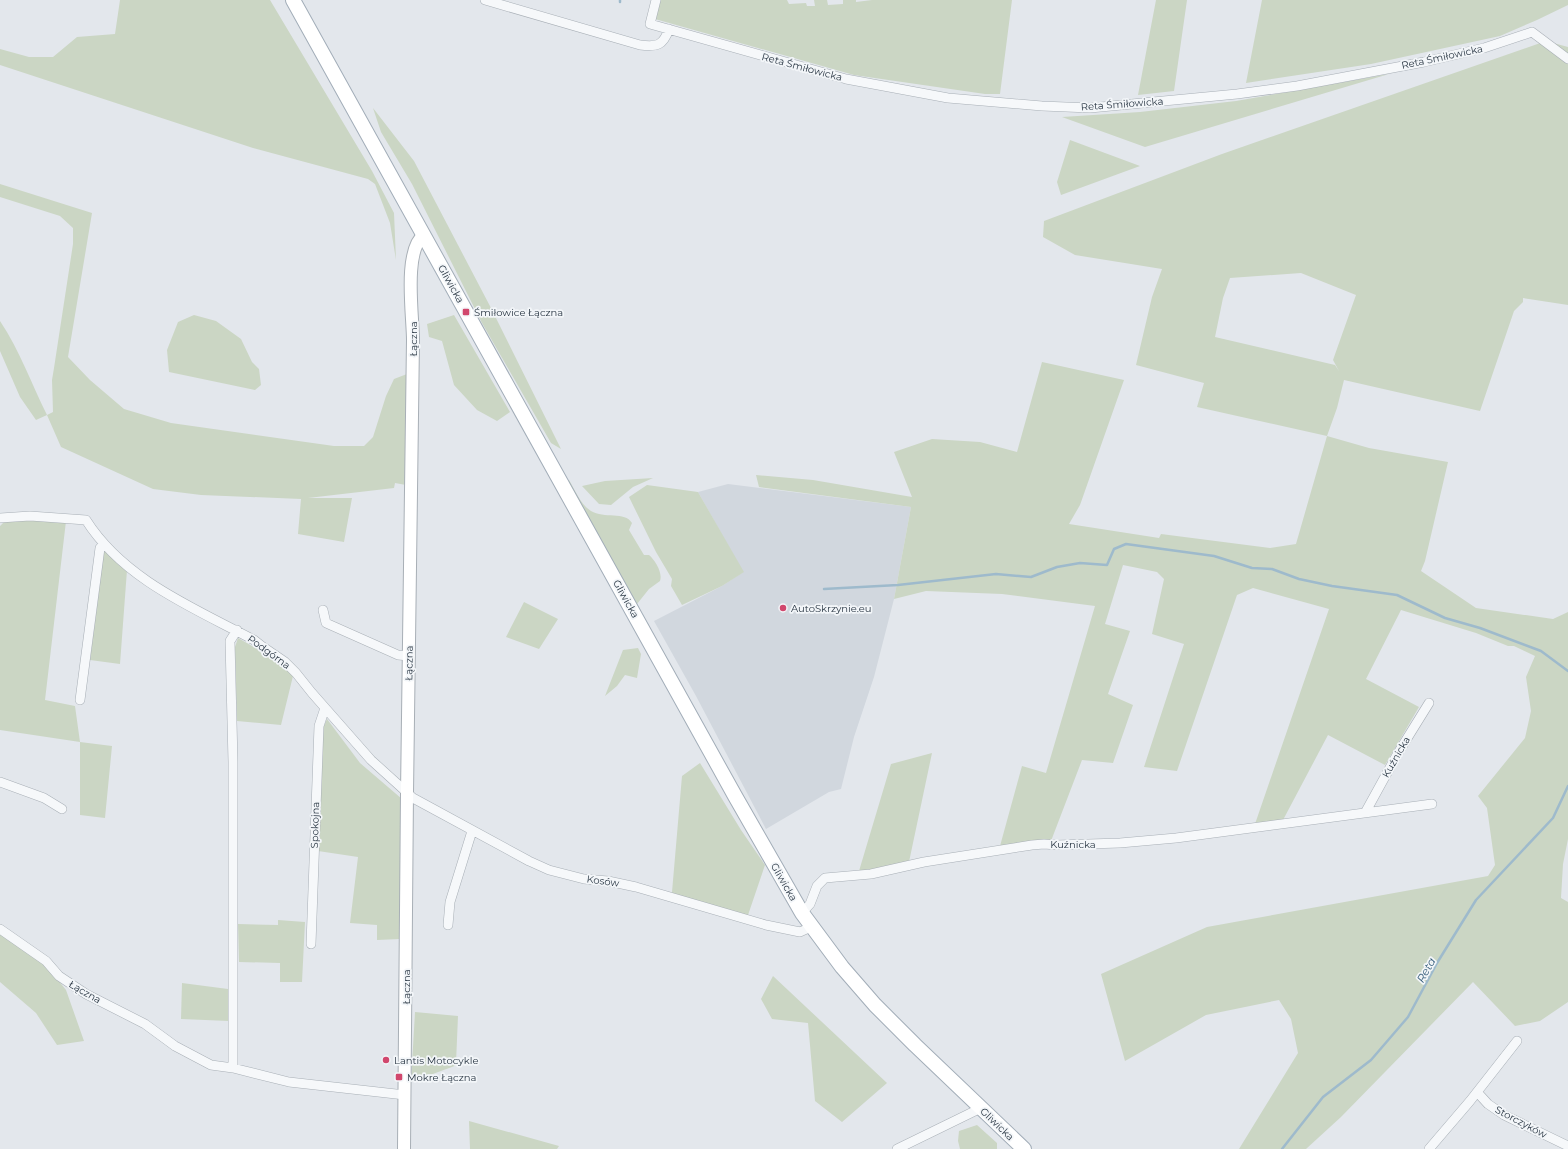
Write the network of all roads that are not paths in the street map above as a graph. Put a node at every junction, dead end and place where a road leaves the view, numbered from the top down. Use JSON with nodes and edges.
{"nodes":[{"id":1,"x":293,"y":0,"type":"edge"},
{"id":2,"x":485,"y":0,"type":"edge"},
{"id":3,"x":656,"y":0,"type":"edge"},
{"id":4,"x":669,"y":29,"type":"junction"},
{"id":5,"x":1568,"y":59,"type":"edge"},
{"id":6,"x":424,"y":235,"type":"junction"},
{"id":7,"x":0,"y":518,"type":"edge"},
{"id":8,"x":104,"y":544,"type":"junction"},
{"id":9,"x":323,"y":610,"type":"dead end"},
{"id":10,"x":237,"y":630,"type":"junction"},
{"id":11,"x":410,"y":656,"type":"junction"},
{"id":12,"x":80,"y":700,"type":"dead end"},
{"id":13,"x":1429,"y":703,"type":"dead end"},
{"id":14,"x":326,"y":708,"type":"junction"},
{"id":15,"x":0,"y":782,"type":"edge"},
{"id":16,"x":407,"y":793,"type":"junction"},
{"id":17,"x":1432,"y":804,"type":"dead end"},
{"id":18,"x":62,"y":809,"type":"dead end"},
{"id":19,"x":1365,"y":813,"type":"junction"},
{"id":20,"x":472,"y":831,"type":"junction"},
{"id":21,"x":802,"y":913,"type":"junction"},
{"id":22,"x":448,"y":925,"type":"dead end"},
{"id":23,"x":811,"y":926,"type":"junction"},
{"id":24,"x":0,"y":929,"type":"edge"},
{"id":25,"x":311,"y":944,"type":"dead end"},
{"id":26,"x":1517,"y":1041,"type":"dead end"},
{"id":27,"x":233,"y":1068,"type":"junction"},
{"id":28,"x":1477,"y":1092,"type":"junction"},
{"id":29,"x":405,"y":1095,"type":"junction"},
{"id":30,"x":981,"y":1108,"type":"junction"},
{"id":31,"x":1568,"y":1146,"type":"edge"},
{"id":32,"x":404,"y":1149,"type":"edge"},
{"id":33,"x":897,"y":1149,"type":"edge"},
{"id":34,"x":1024,"y":1149,"type":"edge"},
{"id":35,"x":1429,"y":1149,"type":"edge"}],
"edges":[{"from":1,"to":6,"type":"main road","name":"Gliwicka"},
{"from":2,"to":4,"type":"street"},
{"from":3,"to":4,"type":"street","name":"Reta Śmiłowicka"},
{"from":4,"to":5,"type":"street","name":"Reta Śmiłowicka"},
{"from":6,"to":11,"type":"street","name":"Łączna"},
{"from":6,"to":21,"type":"main road","name":"Gliwicka"},
{"from":7,"to":8,"type":"street","name":"Podgórna"},
{"from":8,"to":10,"type":"street","name":"Podgórna"},
{"from":8,"to":12,"type":"street"},
{"from":9,"to":11,"type":"street"},
{"from":10,"to":14,"type":"street","name":"Podgórna"},
{"from":10,"to":27,"type":"street"},
{"from":11,"to":16,"type":"street","name":"Łączna"},
{"from":13,"to":19,"type":"street","name":"Kuźnicka"},
{"from":14,"to":16,"type":"street","name":"Podgórna"},
{"from":14,"to":25,"type":"street","name":"Spokojna"},
{"from":15,"to":18,"type":"street"},
{"from":16,"to":20,"type":"street","name":"Kosów"},
{"from":16,"to":29,"type":"street","name":"Łączna"},
{"from":17,"to":19,"type":"street","name":"Kuźnicka"},
{"from":19,"to":21,"type":"street","name":"Kuźnicka"},
{"from":20,"to":22,"type":"street"},
{"from":20,"to":23,"type":"street","name":"Kosów"},
{"from":21,"to":23,"type":"main road","name":"Gliwicka"},
{"from":23,"to":30,"type":"main road","name":"Gliwicka"},
{"from":24,"to":27,"type":"street","name":"Łączna"},
{"from":26,"to":28,"type":"street"},
{"from":27,"to":29,"type":"street","name":"Łączna"},
{"from":28,"to":31,"type":"street","name":"Storczyków"},
{"from":28,"to":35,"type":"street"},
{"from":29,"to":32,"type":"street","name":"Łączna"},
{"from":30,"to":33,"type":"street"},
{"from":30,"to":34,"type":"main road","name":"Gliwicka"}]}
